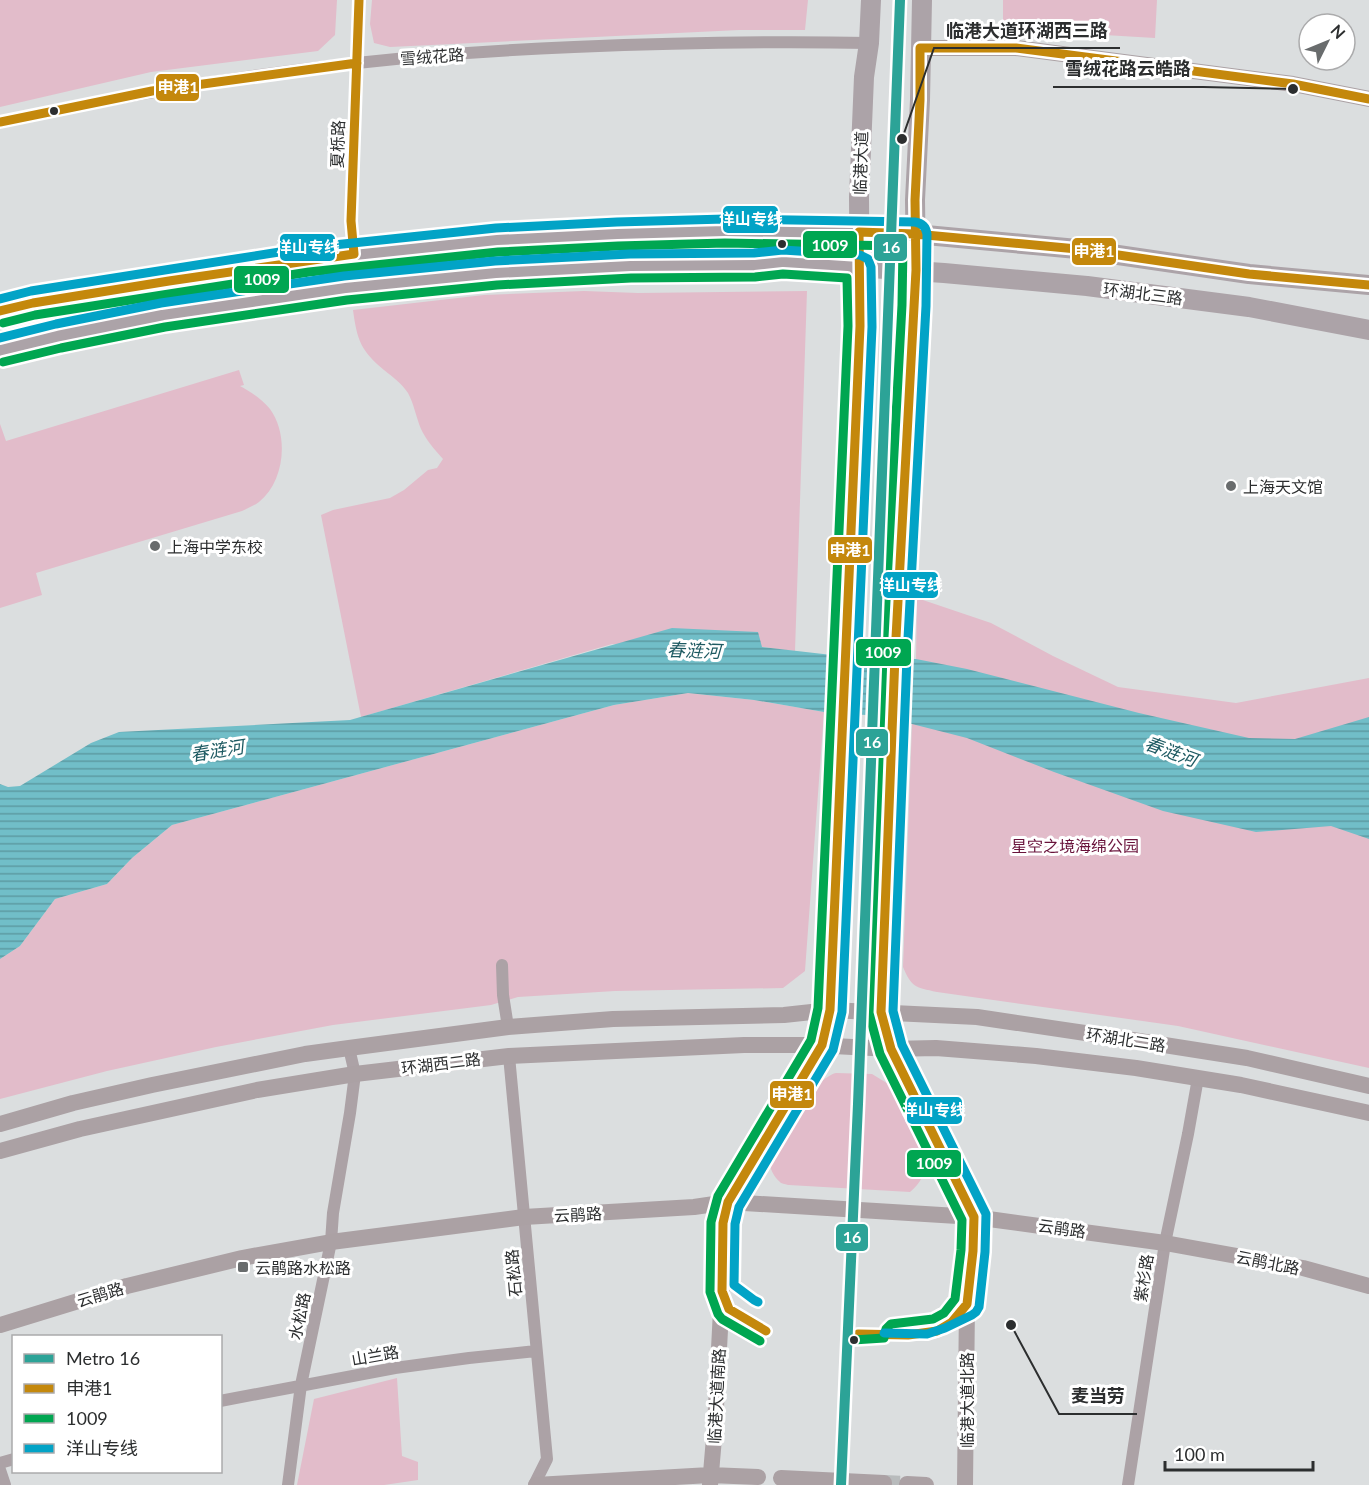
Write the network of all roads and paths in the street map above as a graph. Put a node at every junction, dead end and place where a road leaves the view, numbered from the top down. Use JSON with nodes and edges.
{"nodes":[{"id":1,"x":359,"y":0,"type":"edge"},
{"id":2,"x":871,"y":0,"type":"edge"},
{"id":3,"x":922,"y":0,"type":"edge"},
{"id":4,"x":869,"y":43,"type":"junction"},
{"id":5,"x":920,"y":48,"type":"junction"},
{"id":6,"x":357,"y":63,"type":"junction"},
{"id":7,"x":1369,"y":99,"type":"edge"},
{"id":8,"x":0,"y":122,"type":"edge"},
{"id":9,"x":859,"y":232,"type":"junction"},
{"id":10,"x":915,"y":234,"type":"junction"},
{"id":11,"x":354,"y":254,"type":"junction"},
{"id":12,"x":859,"y":267,"type":"junction"},
{"id":13,"x":916,"y":270,"type":"junction"},
{"id":14,"x":1369,"y":285,"type":"edge"},
{"id":15,"x":346,"y":288,"type":"junction"},
{"id":16,"x":0,"y":311,"type":"edge"},
{"id":17,"x":1369,"y":330,"type":"edge"},
{"id":18,"x":0,"y":350,"type":"edge"},
{"id":19,"x":502,"y":965,"type":"dead end"},
{"id":20,"x":830,"y":1010,"type":"junction"},
{"id":21,"x":881,"y":1012,"type":"junction"},
{"id":22,"x":508,"y":1027,"type":"junction"},
{"id":23,"x":822,"y":1045,"type":"junction"},
{"id":24,"x":349,"y":1048,"type":"junction"},
{"id":25,"x":891,"y":1049,"type":"junction"},
{"id":26,"x":509,"y":1056,"type":"junction"},
{"id":27,"x":355,"y":1074,"type":"junction"},
{"id":28,"x":1198,"y":1078,"type":"junction"},
{"id":29,"x":1369,"y":1086,"type":"edge"},
{"id":30,"x":1369,"y":1113,"type":"edge"},
{"id":31,"x":0,"y":1124,"type":"edge"},
{"id":32,"x":0,"y":1151,"type":"edge"},
{"id":33,"x":728,"y":1202,"type":"junction"},
{"id":34,"x":524,"y":1217,"type":"junction"},
{"id":35,"x":974,"y":1217,"type":"junction"},
{"id":36,"x":331,"y":1242,"type":"junction"},
{"id":37,"x":1165,"y":1243,"type":"junction"},
{"id":38,"x":1369,"y":1286,"type":"edge"},
{"id":39,"x":0,"y":1325,"type":"edge"},
{"id":40,"x":537,"y":1351,"type":"junction"},
{"id":41,"x":301,"y":1385,"type":"junction"},
{"id":42,"x":222,"y":1401,"type":"edge"},
{"id":43,"x":0,"y":1470,"type":"edge"},
{"id":44,"x":758,"y":1477,"type":"dead end"},
{"id":45,"x":781,"y":1478,"type":"dead end"},
{"id":46,"x":710,"y":1480,"type":"edge"},
{"id":47,"x":884,"y":1483,"type":"dead end"},
{"id":48,"x":908,"y":1484,"type":"edge"},
{"id":49,"x":5,"y":1485,"type":"edge"},
{"id":50,"x":288,"y":1485,"type":"edge"},
{"id":51,"x":535,"y":1485,"type":"edge"},
{"id":52,"x":926,"y":1485,"type":"edge"},
{"id":53,"x":965,"y":1485,"type":"edge"},
{"id":54,"x":1128,"y":1485,"type":"edge"}],
"edges":[{"from":1,"to":6,"type":"street","name":"夏栎路"},
{"from":2,"to":4,"type":"main road","name":"临港大道"},
{"from":3,"to":5,"type":"main road"},
{"from":4,"to":6,"type":"street","name":"雪绒花路"},
{"from":4,"to":9,"type":"main road","name":"临港大道"},
{"from":5,"to":7,"type":"street"},
{"from":5,"to":10,"type":"main road"},
{"from":6,"to":8,"type":"street","name":"雪绒花路"},
{"from":6,"to":11,"type":"street","name":"夏栎路"},
{"from":9,"to":10,"type":"main road","name":"环湖北三路"},
{"from":9,"to":11,"type":"main road","name":"环湖北三路"},
{"from":9,"to":12,"type":"main road","name":"临港大道"},
{"from":10,"to":13,"type":"main road"},
{"from":10,"to":14,"type":"main road","name":"环湖北三路"},
{"from":11,"to":15,"type":"street","name":"夏栎路"},
{"from":11,"to":16,"type":"main road","name":"环湖北三路"},
{"from":12,"to":13,"type":"main road","name":"环湖北三路"},
{"from":12,"to":15,"type":"main road","name":"环湖北三路"},
{"from":12,"to":20,"type":"main road","name":"临港大道"},
{"from":13,"to":17,"type":"main road","name":"环湖北三路"},
{"from":13,"to":21,"type":"main road"},
{"from":15,"to":18,"type":"main road","name":"环湖北三路"},
{"from":19,"to":22,"type":"street"},
{"from":20,"to":21,"type":"street","name":"环湖西二路"},
{"from":20,"to":22,"type":"street","name":"环湖西二路"},
{"from":20,"to":23,"type":"street","name":"临港大道南路"},
{"from":21,"to":25,"type":"street","name":"临港大道北路"},
{"from":21,"to":29,"type":"street","name":"环湖北二路"},
{"from":22,"to":24,"type":"street","name":"环湖西二路"},
{"from":23,"to":25,"type":"street","name":"环湖西二路"},
{"from":23,"to":26,"type":"street","name":"环湖西二路"},
{"from":23,"to":33,"type":"street","name":"临港大道南路"},
{"from":24,"to":27,"type":"street","name":"水松路"},
{"from":24,"to":31,"type":"street","name":"环湖西二路"},
{"from":25,"to":28,"type":"street","name":"环湖北二路"},
{"from":25,"to":35,"type":"street","name":"临港大道北路"},
{"from":26,"to":27,"type":"street","name":"环湖西二路"},
{"from":26,"to":34,"type":"street","name":"石松路"},
{"from":27,"to":32,"type":"street","name":"环湖西二路"},
{"from":27,"to":36,"type":"street","name":"水松路"},
{"from":28,"to":30,"type":"street","name":"环湖北二路"},
{"from":28,"to":37,"type":"street","name":"紫杉路"},
{"from":33,"to":34,"type":"street","name":"云鹃路"},
{"from":33,"to":35,"type":"street","name":"云鹃路"},
{"from":33,"to":46,"type":"street","name":"临港大道南路"},
{"from":34,"to":36,"type":"street","name":"云鹃路"},
{"from":34,"to":40,"type":"street","name":"石松路"},
{"from":35,"to":37,"type":"street","name":"云鹃路"},
{"from":35,"to":53,"type":"street","name":"临港大道北路"},
{"from":36,"to":39,"type":"street","name":"云鹃路"},
{"from":36,"to":41,"type":"street","name":"水松路"},
{"from":37,"to":38,"type":"street","name":"云鹃北路"},
{"from":37,"to":54,"type":"street","name":"紫杉路"},
{"from":40,"to":41,"type":"street","name":"山兰路"},
{"from":40,"to":51,"type":"street","name":"石松路"},
{"from":41,"to":42,"type":"street","name":"山兰路"},
{"from":41,"to":50,"type":"street","name":"水松路"},
{"from":43,"to":49,"type":"street"},
{"from":44,"to":46,"type":"street"},
{"from":45,"to":47,"type":"street"},
{"from":46,"to":51,"type":"street"},
{"from":48,"to":52,"type":"street"}]}
